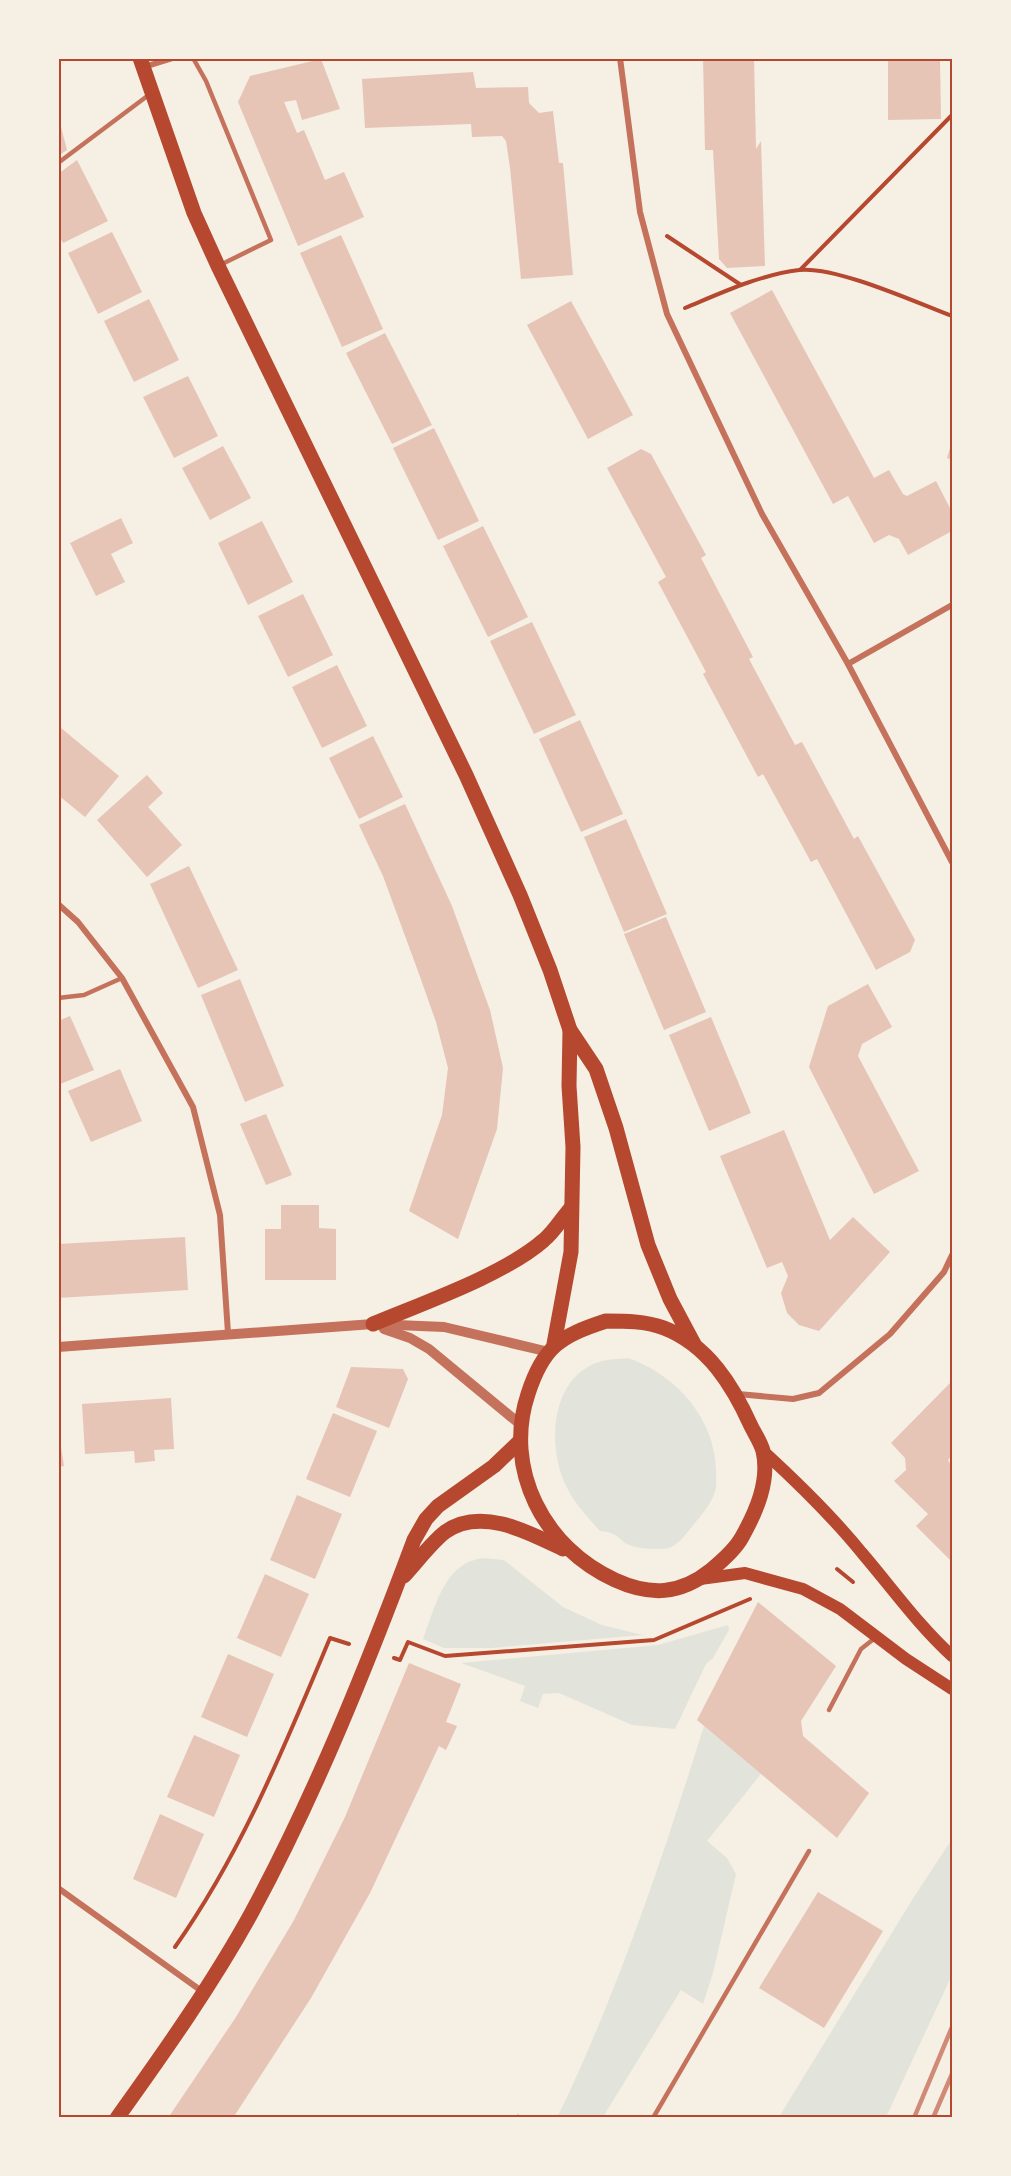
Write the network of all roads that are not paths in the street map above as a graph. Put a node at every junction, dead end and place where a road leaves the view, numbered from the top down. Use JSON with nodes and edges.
{"nodes":[{"id":1,"x":173,"y":58,"type":"edge"},
{"id":2,"x":192,"y":58,"type":"edge"},
{"id":3,"x":620,"y":58,"type":"edge"},
{"id":4,"x":141,"y":63,"type":"edge"},
{"id":5,"x":152,"y":93,"type":"junction"},
{"id":6,"x":58,"y":163,"type":"edge"},
{"id":7,"x":218,"y":266,"type":"junction"},
{"id":8,"x":952,"y":605,"type":"edge"},
{"id":9,"x":848,"y":664,"type":"junction"},
{"id":10,"x":952,"y":862,"type":"edge"},
{"id":11,"x":58,"y":904,"type":"edge"},
{"id":12,"x":122,"y":978,"type":"junction"},
{"id":13,"x":58,"y":998,"type":"edge"},
{"id":14,"x":570,"y":1030,"type":"junction"},
{"id":15,"x":571,"y":1208,"type":"junction"},
{"id":16,"x":952,"y":1255,"type":"edge"},
{"id":17,"x":373,"y":1324,"type":"junction"},
{"id":18,"x":228,"y":1333,"type":"junction"},
{"id":19,"x":694,"y":1344,"type":"junction"},
{"id":20,"x":58,"y":1347,"type":"edge"},
{"id":21,"x":552,"y":1348,"type":"junction"},
{"id":22,"x":737,"y":1394,"type":"junction"},
{"id":23,"x":521,"y":1425,"type":"junction"},
{"id":24,"x":519,"y":1442,"type":"junction"},
{"id":25,"x":763,"y":1451,"type":"junction"},
{"id":26,"x":571,"y":1553,"type":"junction"},
{"id":27,"x":700,"y":1579,"type":"junction"},
{"id":28,"x":398,"y":1582,"type":"junction"},
{"id":29,"x":876,"y":1637,"type":"junction"},
{"id":30,"x":952,"y":1656,"type":"edge"},
{"id":31,"x":952,"y":1689,"type":"edge"},
{"id":32,"x":829,"y":1710,"type":"dead end"},
{"id":33,"x":809,"y":1851,"type":"dead end"},
{"id":34,"x":58,"y":1888,"type":"edge"},
{"id":35,"x":203,"y":1992,"type":"junction"},
{"id":36,"x":117,"y":2118,"type":"edge"},
{"id":37,"x":653,"y":2118,"type":"edge"}],
"edges":[{"from":1,"to":4,"type":"street"},
{"from":2,"to":7,"type":"lane"},
{"from":3,"to":9,"type":"street"},
{"from":4,"to":5,"type":"main road"},
{"from":5,"to":6,"type":"lane"},
{"from":5,"to":7,"type":"main road"},
{"from":7,"to":14,"type":"main road"},
{"from":8,"to":9,"type":"street"},
{"from":9,"to":10,"type":"street"},
{"from":11,"to":12,"type":"street"},
{"from":12,"to":13,"type":"lane"},
{"from":12,"to":18,"type":"street"},
{"from":14,"to":15,"type":"main road"},
{"from":14,"to":19,"type":"main road"},
{"from":15,"to":17,"type":"main road"},
{"from":15,"to":21,"type":"main road"},
{"from":16,"to":22,"type":"street"},
{"from":17,"to":18,"type":"street"},
{"from":17,"to":21,"type":"street"},
{"from":17,"to":23,"type":"street"},
{"from":18,"to":20,"type":"street"},
{"from":19,"to":21,"type":"main road"},
{"from":19,"to":22,"type":"main road"},
{"from":21,"to":23,"type":"main road"},
{"from":22,"to":25,"type":"main road"},
{"from":23,"to":24,"type":"main road"},
{"from":24,"to":26,"type":"main road"},
{"from":24,"to":28,"type":"main road"},
{"from":25,"to":27,"type":"main road"},
{"from":25,"to":30,"type":"main road"},
{"from":26,"to":27,"type":"main road"},
{"from":26,"to":28,"type":"main road"},
{"from":27,"to":29,"type":"main road"},
{"from":28,"to":35,"type":"main road"},
{"from":29,"to":31,"type":"main road"},
{"from":29,"to":32,"type":"lane"},
{"from":33,"to":37,"type":"lane"},
{"from":34,"to":35,"type":"street"},
{"from":35,"to":36,"type":"main road"}]}
